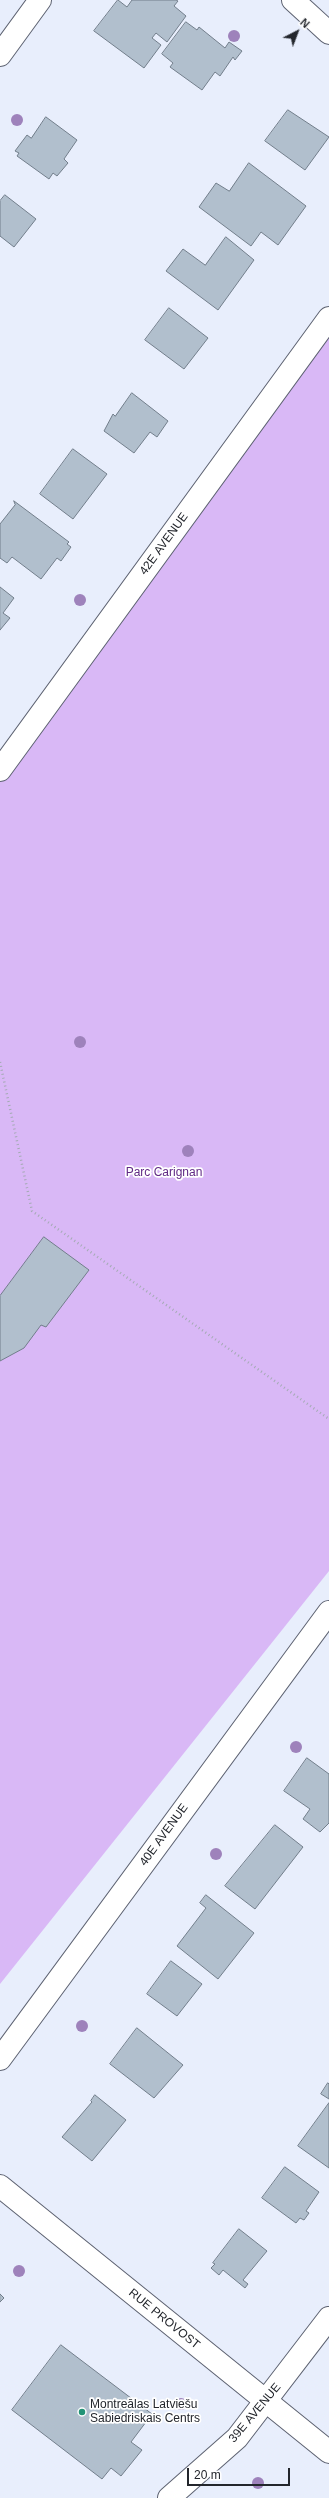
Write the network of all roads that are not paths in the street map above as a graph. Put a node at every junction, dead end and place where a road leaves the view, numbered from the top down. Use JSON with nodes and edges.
{"nodes":[{"id":1,"x":40,"y":0,"type":"edge"},
{"id":2,"x":293,"y":0,"type":"edge"},
{"id":3,"x":329,"y":33,"type":"edge"},
{"id":4,"x":0,"y":55,"type":"edge"},
{"id":5,"x":329,"y":318,"type":"edge"},
{"id":6,"x":0,"y":770,"type":"edge"},
{"id":7,"x":329,"y":1612,"type":"edge"},
{"id":8,"x":0,"y":2059,"type":"edge"},
{"id":9,"x":0,"y":2186,"type":"edge"},
{"id":10,"x":329,"y":2318,"type":"edge"},
{"id":11,"x":266,"y":2401,"type":"junction"},
{"id":12,"x":329,"y":2452,"type":"edge"},
{"id":13,"x":169,"y":2498,"type":"edge"}],
"edges":[{"from":1,"to":4,"type":"street"},
{"from":2,"to":3,"type":"street"},
{"from":5,"to":6,"type":"street","name":"42E AVENUE"},
{"from":7,"to":8,"type":"street","name":"40E AVENUE"},
{"from":9,"to":11,"type":"street","name":"RUE PROVOST"},
{"from":10,"to":11,"type":"street","name":"39E AVENUE"},
{"from":11,"to":12,"type":"street","name":"RUE PROVOST"},
{"from":11,"to":13,"type":"street","name":"39E AVENUE"}]}
